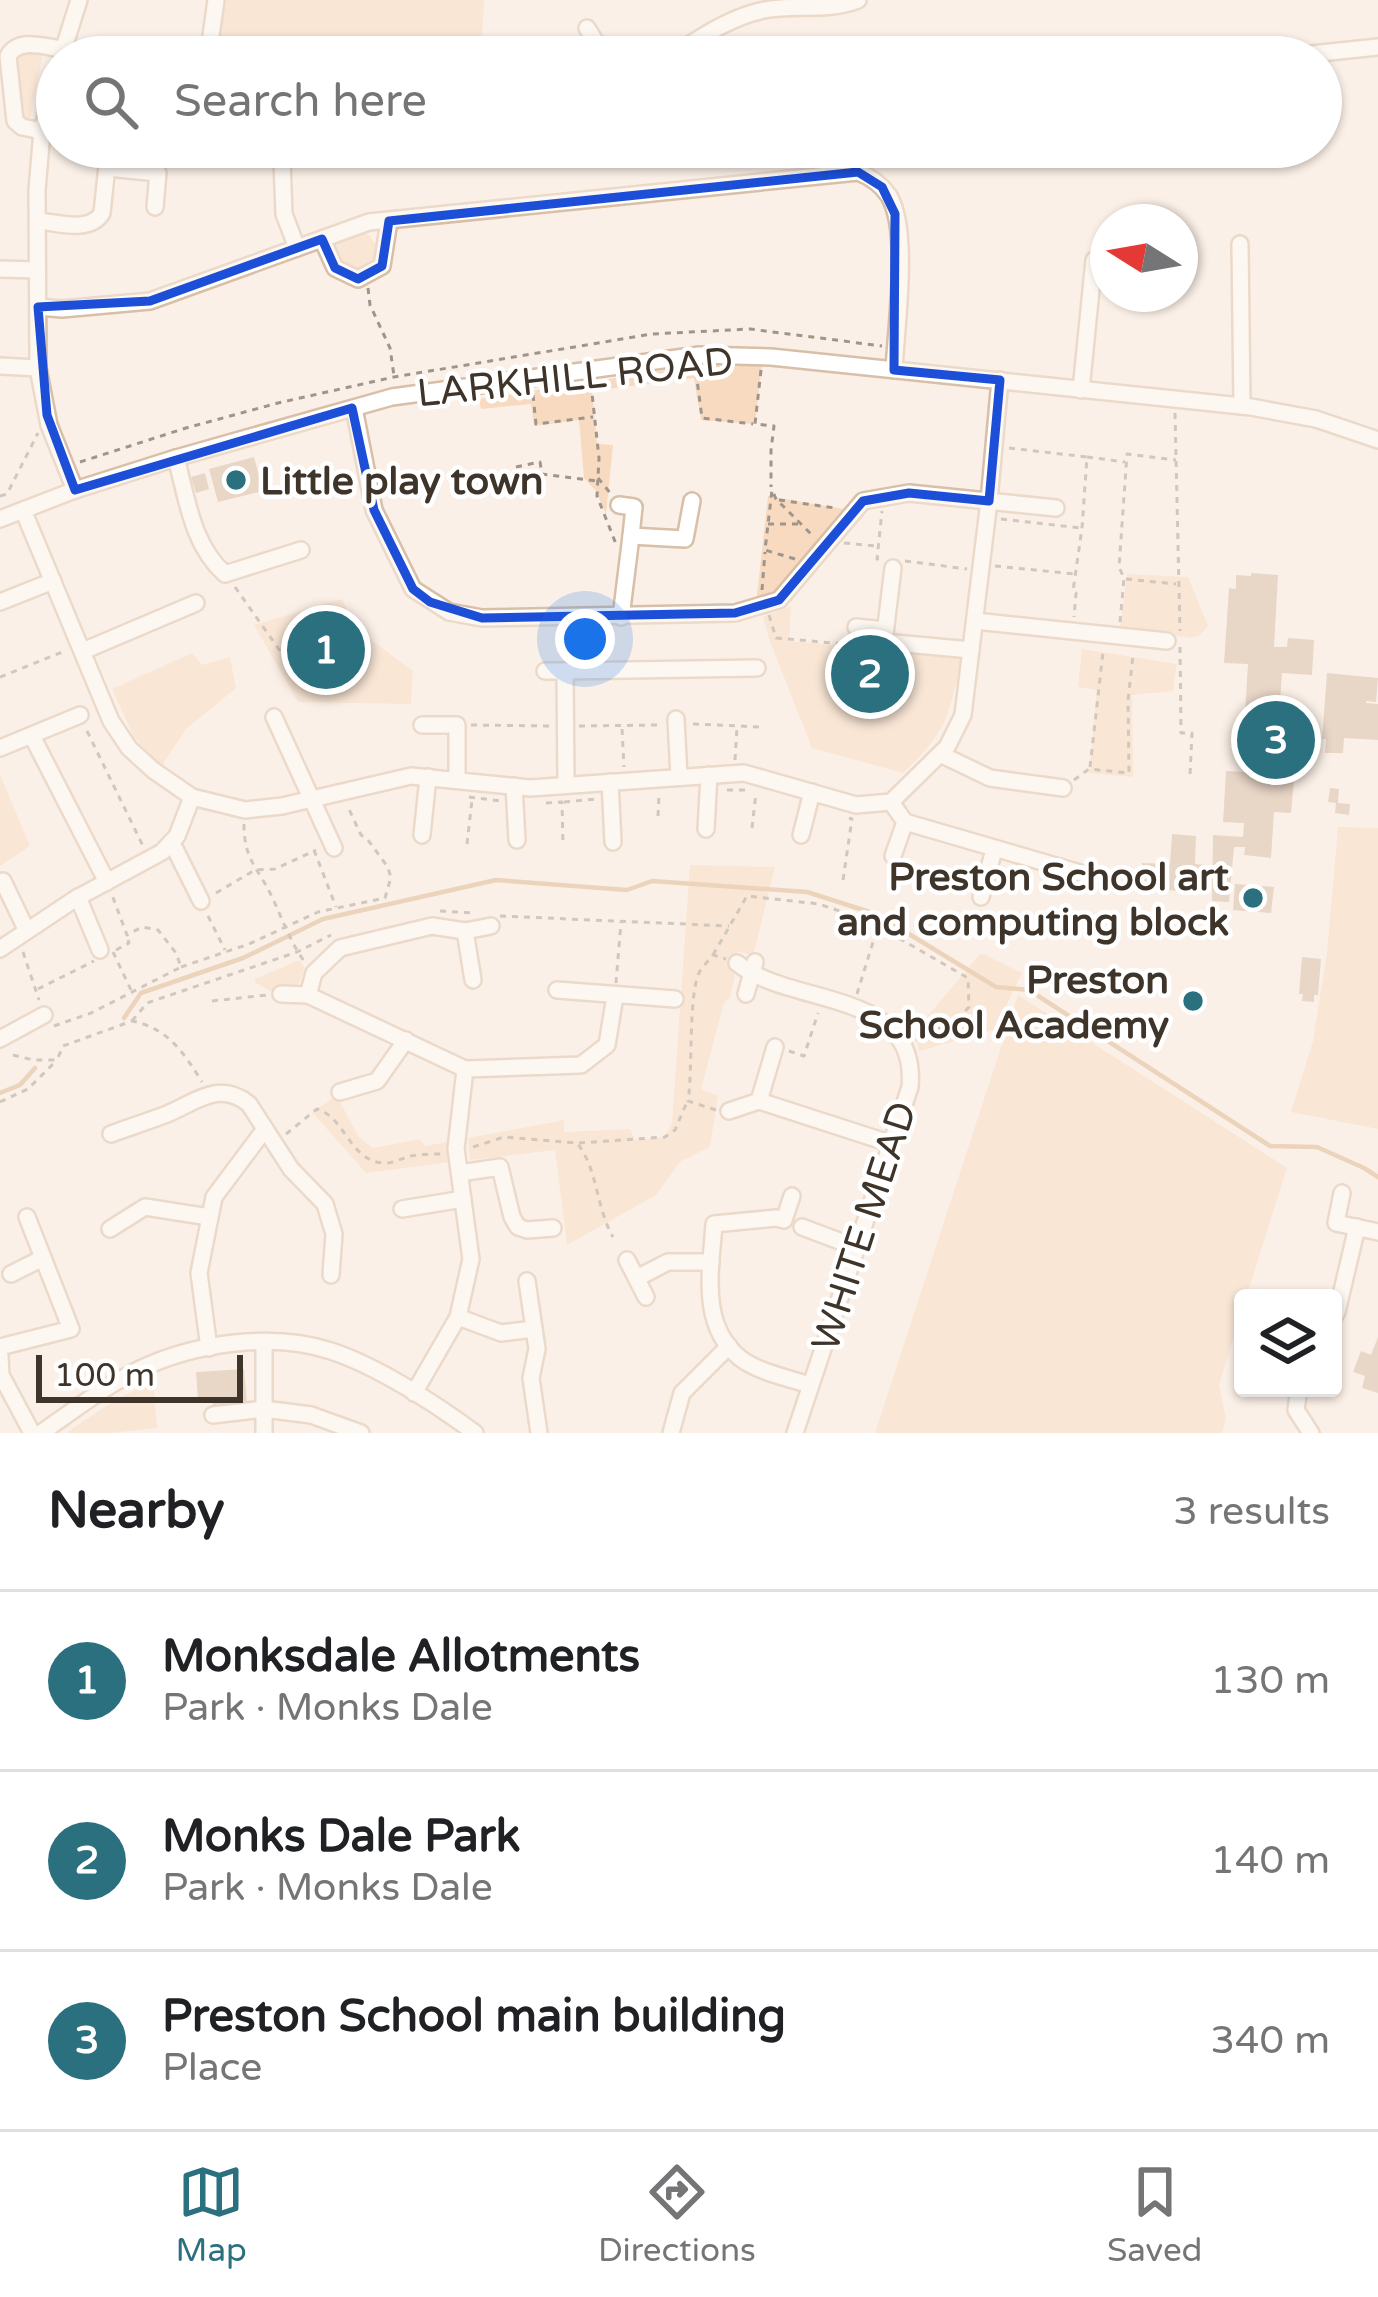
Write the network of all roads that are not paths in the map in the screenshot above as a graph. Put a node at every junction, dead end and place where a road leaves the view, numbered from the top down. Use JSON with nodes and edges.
{"nodes":[{"id":1,"x":79,"y":0,"type":"edge"},
{"id":2,"x":216,"y":0,"type":"edge"},
{"id":3,"x":858,"y":0,"type":"edge"},
{"id":4,"x":587,"y":28,"type":"dead end"},
{"id":5,"x":67,"y":36,"type":"edge"},
{"id":6,"x":211,"y":36,"type":"edge"},
{"id":7,"x":592,"y":36,"type":"edge"},
{"id":8,"x":714,"y":36,"type":"edge"},
{"id":9,"x":36,"y":47,"type":"edge"},
{"id":10,"x":1378,"y":47,"type":"edge"},
{"id":11,"x":1342,"y":51,"type":"edge"},
{"id":12,"x":36,"y":130,"type":"edge"},
{"id":13,"x":39,"y":168,"type":"edge"},
{"id":14,"x":107,"y":168,"type":"edge"},
{"id":15,"x":159,"y":168,"type":"edge"},
{"id":16,"x":282,"y":168,"type":"edge"},
{"id":17,"x":154,"y":207,"type":"dead end"},
{"id":18,"x":388,"y":220,"type":"junction"},
{"id":19,"x":38,"y":221,"type":"junction"},
{"id":20,"x":322,"y":239,"type":"junction"},
{"id":21,"x":1240,"y":244,"type":"dead end"},
{"id":22,"x":297,"y":248,"type":"junction"},
{"id":23,"x":0,"y":269,"type":"edge"},
{"id":24,"x":37,"y":270,"type":"junction"},
{"id":25,"x":1072,"y":279,"type":"dead end"},
{"id":26,"x":1090,"y":281,"type":"edge"},
{"id":27,"x":1090,"y":301,"type":"edge"},
{"id":28,"x":38,"y":308,"type":"junction"},
{"id":29,"x":0,"y":366,"type":"edge"},
{"id":30,"x":38,"y":368,"type":"junction"},
{"id":31,"x":894,"y":370,"type":"junction"},
{"id":32,"x":1000,"y":380,"type":"junction"},
{"id":33,"x":1081,"y":390,"type":"junction"},
{"id":34,"x":1242,"y":406,"type":"junction"},
{"id":35,"x":354,"y":407,"type":"junction"},
{"id":36,"x":1378,"y":440,"type":"edge"},
{"id":37,"x":176,"y":458,"type":"junction"},
{"id":38,"x":75,"y":490,"type":"junction"},
{"id":39,"x":692,"y":501,"type":"dead end"},
{"id":40,"x":627,"y":506,"type":"road end"},
{"id":41,"x":1056,"y":508,"type":"dead end"},
{"id":42,"x":988,"y":509,"type":"junction"},
{"id":43,"x":23,"y":510,"type":"junction"},
{"id":44,"x":0,"y":519,"type":"edge"},
{"id":45,"x":631,"y":536,"type":"junction"},
{"id":46,"x":301,"y":550,"type":"dead end"},
{"id":47,"x":893,"y":568,"type":"dead end"},
{"id":48,"x":53,"y":581,"type":"junction"},
{"id":49,"x":0,"y":602,"type":"edge"},
{"id":50,"x":196,"y":604,"type":"dead end"},
{"id":51,"x":621,"y":617,"type":"junction"},
{"id":52,"x":975,"y":621,"type":"junction"},
{"id":53,"x":856,"y":627,"type":"dead end"},
{"id":54,"x":884,"y":636,"type":"junction"},
{"id":55,"x":1167,"y":641,"type":"dead end"},
{"id":56,"x":81,"y":648,"type":"junction"},
{"id":57,"x":971,"y":650,"type":"junction"},
{"id":58,"x":757,"y":668,"type":"dead end"},
{"id":59,"x":565,"y":670,"type":"junction"},
{"id":60,"x":545,"y":671,"type":"dead end"},
{"id":61,"x":80,"y":716,"type":"road end"},
{"id":62,"x":274,"y":717,"type":"dead end"},
{"id":63,"x":676,"y":722,"type":"road end"},
{"id":64,"x":422,"y":725,"type":"dead end"},
{"id":65,"x":32,"y":736,"type":"junction"},
{"id":66,"x":0,"y":748,"type":"edge"},
{"id":67,"x":940,"y":754,"type":"junction"},
{"id":68,"x":428,"y":777,"type":"junction"},
{"id":69,"x":680,"y":777,"type":"junction"},
{"id":70,"x":457,"y":781,"type":"junction"},
{"id":71,"x":709,"y":782,"type":"junction"},
{"id":72,"x":615,"y":787,"type":"junction"},
{"id":73,"x":1063,"y":788,"type":"road end"},
{"id":74,"x":812,"y":792,"type":"junction"},
{"id":75,"x":564,"y":794,"type":"junction"},
{"id":76,"x":515,"y":795,"type":"junction"},
{"id":77,"x":192,"y":797,"type":"junction"},
{"id":78,"x":313,"y":799,"type":"junction"},
{"id":79,"x":891,"y":802,"type":"junction"},
{"id":80,"x":905,"y":822,"type":"junction"},
{"id":81,"x":706,"y":829,"type":"dead end"},
{"id":82,"x":801,"y":835,"type":"dead end"},
{"id":83,"x":422,"y":836,"type":"dead end"},
{"id":84,"x":517,"y":840,"type":"dead end"},
{"id":85,"x":613,"y":842,"type":"dead end"},
{"id":86,"x":172,"y":843,"type":"junction"},
{"id":87,"x":334,"y":848,"type":"road end"},
{"id":88,"x":994,"y":850,"type":"junction"},
{"id":89,"x":892,"y":856,"type":"dead end"},
{"id":90,"x":1094,"y":878,"type":"dead end"},
{"id":91,"x":3,"y":880,"type":"dead end"},
{"id":92,"x":107,"y":882,"type":"junction"},
{"id":93,"x":79,"y":897,"type":"junction"},
{"id":94,"x":981,"y":897,"type":"dead end"},
{"id":95,"x":201,"y":901,"type":"road end"},
{"id":96,"x":490,"y":926,"type":"dead end"},
{"id":97,"x":466,"y":932,"type":"junction"},
{"id":98,"x":22,"y":933,"type":"junction"},
{"id":99,"x":0,"y":949,"type":"edge"},
{"id":100,"x":108,"y":950,"type":"road end"},
{"id":101,"x":737,"y":963,"type":"road end"},
{"id":102,"x":753,"y":969,"type":"junction"},
{"id":103,"x":473,"y":980,"type":"dead end"},
{"id":104,"x":557,"y":990,"type":"dead end"},
{"id":105,"x":281,"y":994,"type":"road end"},
{"id":106,"x":308,"y":994,"type":"junction"},
{"id":107,"x":746,"y":994,"type":"dead end"},
{"id":108,"x":615,"y":996,"type":"junction"},
{"id":109,"x":675,"y":999,"type":"dead end"},
{"id":110,"x":44,"y":1015,"type":"road end"},
{"id":111,"x":1,"y":1037,"type":"edge"},
{"id":112,"x":406,"y":1040,"type":"junction"},
{"id":113,"x":775,"y":1047,"type":"road end"},
{"id":114,"x":14,"y":1055,"type":"road end"},
{"id":115,"x":465,"y":1069,"type":"junction"},
{"id":116,"x":340,"y":1092,"type":"dead end"},
{"id":117,"x":760,"y":1101,"type":"junction"},
{"id":118,"x":729,"y":1111,"type":"road end"},
{"id":119,"x":111,"y":1134,"type":"dead end"},
{"id":120,"x":270,"y":1136,"type":"junction"},
{"id":121,"x":889,"y":1143,"type":"junction"},
{"id":122,"x":460,"y":1174,"type":"junction"},
{"id":123,"x":1342,"y":1192,"type":"dead end"},
{"id":124,"x":792,"y":1196,"type":"dead end"},
{"id":125,"x":463,"y":1199,"type":"junction"},
{"id":126,"x":401,"y":1208,"type":"dead end"},
{"id":127,"x":27,"y":1216,"type":"dead end"},
{"id":128,"x":209,"y":1217,"type":"junction"},
{"id":129,"x":792,"y":1224,"type":"junction"},
{"id":130,"x":110,"y":1228,"type":"dead end"},
{"id":131,"x":553,"y":1228,"type":"dead end"},
{"id":132,"x":1358,"y":1228,"type":"junction"},
{"id":133,"x":1378,"y":1232,"type":"edge"},
{"id":134,"x":856,"y":1247,"type":"junction"},
{"id":135,"x":43,"y":1258,"type":"junction"},
{"id":136,"x":627,"y":1260,"type":"dead end"},
{"id":137,"x":711,"y":1262,"type":"junction"},
{"id":138,"x":11,"y":1274,"type":"dead end"},
{"id":139,"x":331,"y":1275,"type":"dead end"},
{"id":140,"x":637,"y":1278,"type":"junction"},
{"id":141,"x":527,"y":1281,"type":"dead end"},
{"id":142,"x":1342,"y":1292,"type":"edge"},
{"id":143,"x":646,"y":1297,"type":"dead end"},
{"id":144,"x":458,"y":1317,"type":"junction"},
{"id":145,"x":534,"y":1329,"type":"junction"},
{"id":146,"x":264,"y":1342,"type":"junction"},
{"id":147,"x":729,"y":1346,"type":"junction"},
{"id":148,"x":0,"y":1347,"type":"edge"},
{"id":149,"x":209,"y":1348,"type":"junction"},
{"id":150,"x":0,"y":1356,"type":"edge"},
{"id":151,"x":0,"y":1375,"type":"edge"},
{"id":152,"x":810,"y":1385,"type":"junction"},
{"id":153,"x":414,"y":1393,"type":"junction"},
{"id":154,"x":1298,"y":1397,"type":"edge"},
{"id":155,"x":264,"y":1409,"type":"junction"},
{"id":156,"x":213,"y":1415,"type":"dead end"},
{"id":157,"x":36,"y":1433,"type":"edge"},
{"id":158,"x":264,"y":1433,"type":"edge"},
{"id":159,"x":361,"y":1433,"type":"edge"},
{"id":160,"x":475,"y":1433,"type":"edge"},
{"id":161,"x":539,"y":1433,"type":"edge"},
{"id":162,"x":671,"y":1433,"type":"edge"},
{"id":163,"x":795,"y":1433,"type":"edge"},
{"id":164,"x":1311,"y":1433,"type":"edge"}],
"edges":[{"from":1,"to":5,"type":"street"},
{"from":2,"to":6,"type":"street"},
{"from":3,"to":8,"type":"street"},
{"from":4,"to":7,"type":"street"},
{"from":9,"to":12,"type":"street"},
{"from":10,"to":11,"type":"street"},
{"from":13,"to":19,"type":"street"},
{"from":14,"to":19,"type":"street"},
{"from":15,"to":17,"type":"street"},
{"from":16,"to":22,"type":"street"},
{"from":18,"to":20,"type":"street"},
{"from":18,"to":20,"type":"street"},
{"from":18,"to":31,"type":"street"},
{"from":19,"to":24,"type":"street"},
{"from":20,"to":22,"type":"street"},
{"from":21,"to":34,"type":"street"},
{"from":22,"to":28,"type":"street"},
{"from":23,"to":24,"type":"street"},
{"from":24,"to":28,"type":"street"},
{"from":25,"to":26,"type":"street"},
{"from":27,"to":33,"type":"street"},
{"from":28,"to":30,"type":"street"},
{"from":29,"to":30,"type":"street"},
{"from":30,"to":38,"type":"street"},
{"from":31,"to":32,"type":"street","name":"LARKHILL ROAD"},
{"from":31,"to":35,"type":"street","name":"LARKHILL ROAD"},
{"from":32,"to":33,"type":"street","name":"LARKHILL ROAD"},
{"from":32,"to":42,"type":"street"},
{"from":33,"to":34,"type":"street","name":"LARKHILL ROAD"},
{"from":34,"to":36,"type":"street","name":"LARKHILL ROAD"},
{"from":35,"to":37,"type":"street","name":"LARKHILL ROAD"},
{"from":35,"to":51,"type":"street"},
{"from":37,"to":38,"type":"street","name":"LARKHILL ROAD"},
{"from":37,"to":46,"type":"street"},
{"from":38,"to":43,"type":"street","name":"LARKHILL ROAD"},
{"from":39,"to":45,"type":"street"},
{"from":40,"to":45,"type":"street"},
{"from":41,"to":42,"type":"street"},
{"from":42,"to":51,"type":"street"},
{"from":42,"to":52,"type":"street"},
{"from":43,"to":44,"type":"street","name":"LARKHILL ROAD"},
{"from":43,"to":48,"type":"street"},
{"from":45,"to":51,"type":"street"},
{"from":47,"to":54,"type":"street"},
{"from":48,"to":49,"type":"street"},
{"from":48,"to":56,"type":"street"},
{"from":50,"to":56,"type":"street"},
{"from":52,"to":55,"type":"street"},
{"from":52,"to":57,"type":"street"},
{"from":53,"to":54,"type":"street"},
{"from":54,"to":57,"type":"street"},
{"from":56,"to":77,"type":"street"},
{"from":57,"to":67,"type":"street"},
{"from":58,"to":59,"type":"street"},
{"from":59,"to":60,"type":"street"},
{"from":59,"to":75,"type":"street"},
{"from":61,"to":65,"type":"street"},
{"from":62,"to":78,"type":"street"},
{"from":63,"to":69,"type":"street"},
{"from":64,"to":70,"type":"street"},
{"from":65,"to":66,"type":"street"},
{"from":65,"to":92,"type":"street"},
{"from":67,"to":73,"type":"street"},
{"from":67,"to":79,"type":"street"},
{"from":68,"to":70,"type":"street"},
{"from":68,"to":78,"type":"street"},
{"from":68,"to":83,"type":"street"},
{"from":69,"to":71,"type":"street"},
{"from":69,"to":72,"type":"street"},
{"from":70,"to":76,"type":"street"},
{"from":71,"to":74,"type":"street"},
{"from":71,"to":81,"type":"street"},
{"from":72,"to":75,"type":"street"},
{"from":72,"to":85,"type":"street"},
{"from":74,"to":79,"type":"street"},
{"from":74,"to":82,"type":"street"},
{"from":75,"to":76,"type":"street"},
{"from":76,"to":84,"type":"street"},
{"from":77,"to":78,"type":"street"},
{"from":77,"to":86,"type":"street"},
{"from":78,"to":87,"type":"street"},
{"from":79,"to":80,"type":"street"},
{"from":80,"to":88,"type":"street"},
{"from":80,"to":89,"type":"street"},
{"from":86,"to":92,"type":"street"},
{"from":86,"to":95,"type":"street"},
{"from":88,"to":90,"type":"street"},
{"from":88,"to":94,"type":"street"},
{"from":91,"to":98,"type":"street"},
{"from":92,"to":93,"type":"street"},
{"from":93,"to":98,"type":"street"},
{"from":93,"to":100,"type":"street"},
{"from":96,"to":97,"type":"street"},
{"from":97,"to":103,"type":"street"},
{"from":97,"to":106,"type":"street"},
{"from":98,"to":99,"type":"street"},
{"from":101,"to":102,"type":"street"},
{"from":102,"to":107,"type":"street"},
{"from":102,"to":121,"type":"street","name":"WHITE MEAD"},
{"from":104,"to":108,"type":"street"},
{"from":105,"to":106,"type":"street"},
{"from":106,"to":112,"type":"street"},
{"from":108,"to":109,"type":"street"},
{"from":108,"to":115,"type":"street"},
{"from":110,"to":111,"type":"street"},
{"from":111,"to":114,"type":"street"},
{"from":112,"to":115,"type":"street"},
{"from":112,"to":116,"type":"street"},
{"from":113,"to":117,"type":"street"},
{"from":115,"to":122,"type":"street"},
{"from":117,"to":118,"type":"street"},
{"from":117,"to":121,"type":"street"},
{"from":119,"to":120,"type":"street"},
{"from":120,"to":128,"type":"street"},
{"from":120,"to":139,"type":"street"},
{"from":121,"to":134,"type":"street","name":"WHITE MEAD"},
{"from":122,"to":125,"type":"street"},
{"from":122,"to":131,"type":"street"},
{"from":123,"to":132,"type":"street"},
{"from":124,"to":129,"type":"street"},
{"from":125,"to":126,"type":"street"},
{"from":125,"to":144,"type":"street"},
{"from":127,"to":135,"type":"street"},
{"from":128,"to":130,"type":"street"},
{"from":128,"to":149,"type":"street"},
{"from":129,"to":134,"type":"street"},
{"from":129,"to":137,"type":"street"},
{"from":132,"to":133,"type":"street"},
{"from":132,"to":142,"type":"street"},
{"from":134,"to":152,"type":"street","name":"WHITE MEAD"},
{"from":135,"to":138,"type":"street"},
{"from":135,"to":148,"type":"street"},
{"from":136,"to":140,"type":"street"},
{"from":137,"to":140,"type":"street"},
{"from":137,"to":147,"type":"street"},
{"from":140,"to":143,"type":"street"},
{"from":141,"to":145,"type":"street"},
{"from":144,"to":145,"type":"street"},
{"from":144,"to":153,"type":"street"},
{"from":145,"to":161,"type":"street"},
{"from":146,"to":149,"type":"street"},
{"from":146,"to":153,"type":"street"},
{"from":146,"to":155,"type":"street"},
{"from":147,"to":152,"type":"street"},
{"from":147,"to":162,"type":"street"},
{"from":149,"to":157,"type":"street"},
{"from":150,"to":151,"type":"street"},
{"from":151,"to":157,"type":"street"},
{"from":152,"to":163,"type":"street","name":"WHITE MEAD"},
{"from":153,"to":160,"type":"street"},
{"from":154,"to":164,"type":"street"},
{"from":155,"to":156,"type":"street"},
{"from":155,"to":158,"type":"street"},
{"from":155,"to":159,"type":"street"}]}
